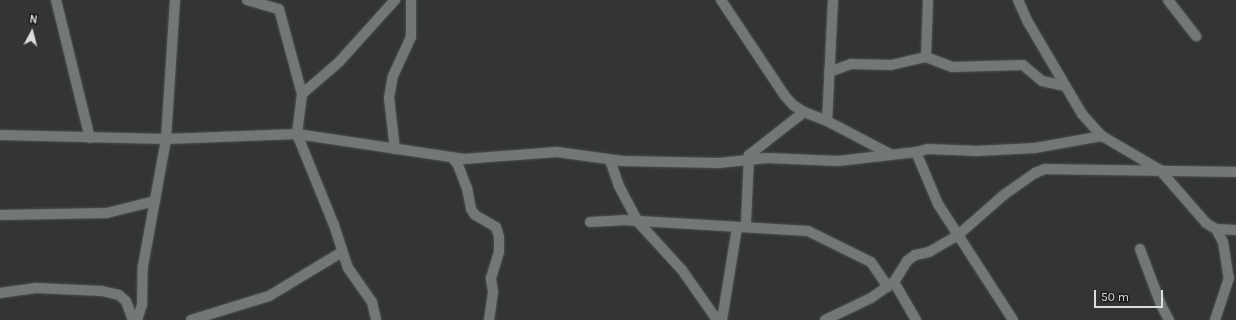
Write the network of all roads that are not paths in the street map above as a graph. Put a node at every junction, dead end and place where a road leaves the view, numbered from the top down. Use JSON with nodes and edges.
{"nodes":[{"id":1,"x":56,"y":0,"type":"edge"},
{"id":2,"x":175,"y":0,"type":"edge"},
{"id":3,"x":246,"y":0,"type":"edge"},
{"id":4,"x":395,"y":0,"type":"edge"},
{"id":5,"x":411,"y":0,"type":"edge"},
{"id":6,"x":721,"y":0,"type":"edge"},
{"id":7,"x":833,"y":0,"type":"edge"},
{"id":8,"x":928,"y":0,"type":"edge"},
{"id":9,"x":1018,"y":0,"type":"edge"},
{"id":10,"x":1168,"y":0,"type":"edge"},
{"id":11,"x":279,"y":5,"type":"edge"},
{"id":12,"x":1196,"y":36,"type":"dead end"},
{"id":13,"x":926,"y":57,"type":"junction"},
{"id":14,"x":829,"y":72,"type":"junction"},
{"id":15,"x":1065,"y":86,"type":"junction"},
{"id":16,"x":302,"y":94,"type":"junction"},
{"id":17,"x":804,"y":112,"type":"junction"},
{"id":18,"x":827,"y":121,"type":"junction"},
{"id":19,"x":297,"y":134,"type":"junction"},
{"id":20,"x":0,"y":135,"type":"edge"},
{"id":21,"x":1102,"y":136,"type":"junction"},
{"id":22,"x":90,"y":138,"type":"junction"},
{"id":23,"x":166,"y":139,"type":"junction"},
{"id":24,"x":395,"y":149,"type":"junction"},
{"id":25,"x":916,"y":152,"type":"junction"},
{"id":26,"x":890,"y":154,"type":"junction"},
{"id":27,"x":452,"y":158,"type":"junction"},
{"id":28,"x":610,"y":160,"type":"junction"},
{"id":29,"x":749,"y":161,"type":"junction"},
{"id":30,"x":1160,"y":170,"type":"junction"},
{"id":31,"x":1236,"y":172,"type":"edge"},
{"id":32,"x":155,"y":201,"type":"junction"},
{"id":33,"x":0,"y":215,"type":"edge"},
{"id":34,"x":590,"y":222,"type":"dead end"},
{"id":35,"x":638,"y":222,"type":"junction"},
{"id":36,"x":742,"y":226,"type":"junction"},
{"id":37,"x":1216,"y":229,"type":"junction"},
{"id":38,"x":1236,"y":230,"type":"edge"},
{"id":39,"x":957,"y":236,"type":"junction"},
{"id":40,"x":1140,"y":249,"type":"dead end"},
{"id":41,"x":342,"y":252,"type":"junction"},
{"id":42,"x":891,"y":285,"type":"junction"},
{"id":43,"x":0,"y":293,"type":"edge"},
{"id":44,"x":133,"y":320,"type":"edge"},
{"id":45,"x":137,"y":320,"type":"edge"},
{"id":46,"x":191,"y":320,"type":"edge"},
{"id":47,"x":376,"y":320,"type":"edge"},
{"id":48,"x":490,"y":320,"type":"edge"},
{"id":49,"x":717,"y":320,"type":"edge"},
{"id":50,"x":722,"y":320,"type":"edge"},
{"id":51,"x":826,"y":320,"type":"edge"},
{"id":52,"x":916,"y":320,"type":"edge"},
{"id":53,"x":1012,"y":320,"type":"edge"},
{"id":54,"x":1169,"y":320,"type":"edge"},
{"id":55,"x":1215,"y":320,"type":"edge"}],
"edges":[{"from":1,"to":22,"type":"street"},
{"from":2,"to":23,"type":"street"},
{"from":3,"to":11,"type":"street"},
{"from":4,"to":16,"type":"street"},
{"from":5,"to":24,"type":"street"},
{"from":6,"to":17,"type":"street"},
{"from":7,"to":14,"type":"street"},
{"from":8,"to":13,"type":"street"},
{"from":9,"to":15,"type":"street"},
{"from":10,"to":12,"type":"street"},
{"from":11,"to":16,"type":"street"},
{"from":13,"to":14,"type":"street"},
{"from":13,"to":15,"type":"street"},
{"from":14,"to":18,"type":"street"},
{"from":15,"to":21,"type":"street"},
{"from":16,"to":19,"type":"street"},
{"from":17,"to":18,"type":"street"},
{"from":17,"to":29,"type":"street"},
{"from":18,"to":26,"type":"street"},
{"from":19,"to":23,"type":"street"},
{"from":19,"to":24,"type":"street"},
{"from":19,"to":41,"type":"street"},
{"from":20,"to":22,"type":"street"},
{"from":21,"to":25,"type":"street"},
{"from":21,"to":30,"type":"street"},
{"from":22,"to":23,"type":"street"},
{"from":23,"to":32,"type":"street"},
{"from":24,"to":27,"type":"street"},
{"from":25,"to":26,"type":"street"},
{"from":25,"to":39,"type":"street"},
{"from":26,"to":29,"type":"street"},
{"from":27,"to":28,"type":"street"},
{"from":27,"to":48,"type":"street"},
{"from":28,"to":29,"type":"street"},
{"from":28,"to":35,"type":"street"},
{"from":29,"to":36,"type":"street"},
{"from":30,"to":31,"type":"street"},
{"from":30,"to":37,"type":"street"},
{"from":30,"to":39,"type":"street"},
{"from":32,"to":33,"type":"street"},
{"from":32,"to":45,"type":"street"},
{"from":34,"to":35,"type":"street"},
{"from":35,"to":36,"type":"street"},
{"from":35,"to":49,"type":"street"},
{"from":36,"to":42,"type":"street"},
{"from":36,"to":50,"type":"street"},
{"from":37,"to":38,"type":"street"},
{"from":37,"to":55,"type":"street"},
{"from":39,"to":42,"type":"street"},
{"from":39,"to":53,"type":"street"},
{"from":40,"to":54,"type":"street"},
{"from":41,"to":46,"type":"street"},
{"from":41,"to":47,"type":"street"},
{"from":42,"to":51,"type":"street"},
{"from":42,"to":52,"type":"street"},
{"from":43,"to":44,"type":"street"}]}
